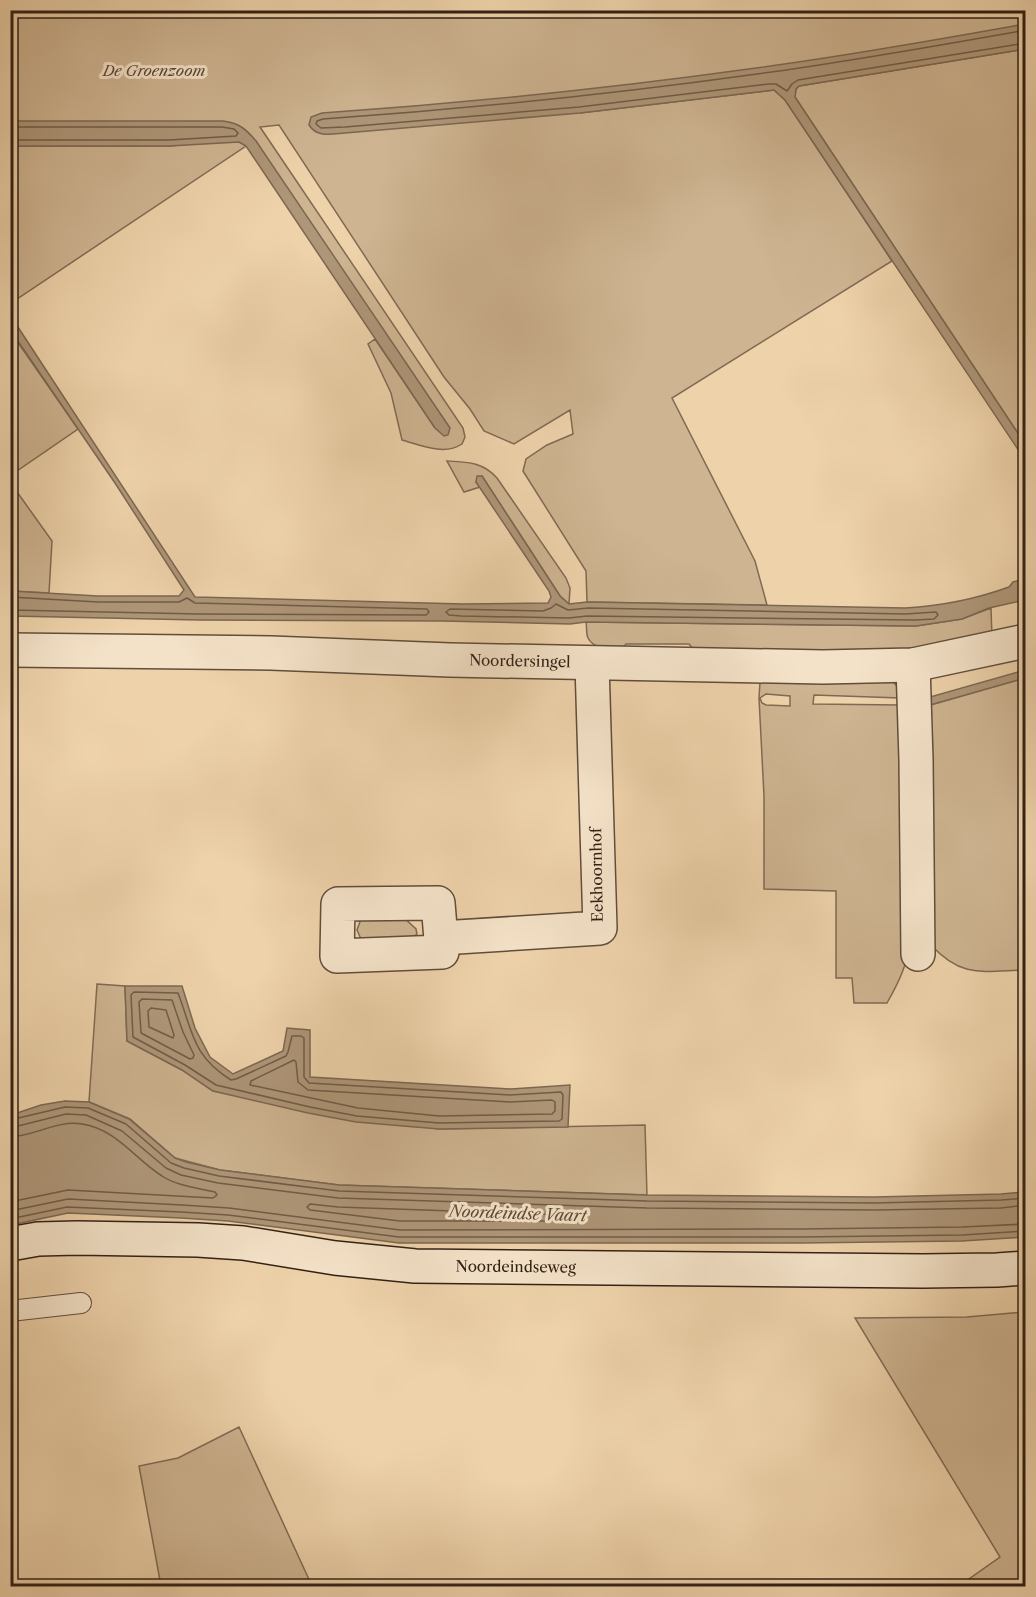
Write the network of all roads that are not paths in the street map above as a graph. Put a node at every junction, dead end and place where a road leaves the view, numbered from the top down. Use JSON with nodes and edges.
{"nodes":[{"id":1,"x":1026,"y":641,"type":"edge"},
{"id":2,"x":10,"y":650,"type":"edge"},
{"id":3,"x":592,"y":664,"type":"junction"},
{"id":4,"x":913,"y":665,"type":"junction"},
{"id":5,"x":441,"y":938,"type":"dead end"},
{"id":6,"x":918,"y":954,"type":"dead end"},
{"id":7,"x":10,"y":1244,"type":"edge"},
{"id":8,"x":1026,"y":1268,"type":"edge"},
{"id":9,"x":81,"y":1302,"type":"dead end"},
{"id":10,"x":10,"y":1311,"type":"edge"}],
"edges":[{"from":1,"to":4,"type":"street","name":"Noordersingel"},
{"from":2,"to":3,"type":"street","name":"Noordersingel"},
{"from":3,"to":4,"type":"street","name":"Noordersingel"},
{"from":3,"to":5,"type":"street","name":"Eekhoornhof"},
{"from":4,"to":6,"type":"street"},
{"from":7,"to":8,"type":"street","name":"Noordeindseweg"},
{"from":9,"to":10,"type":"lane"}]}
